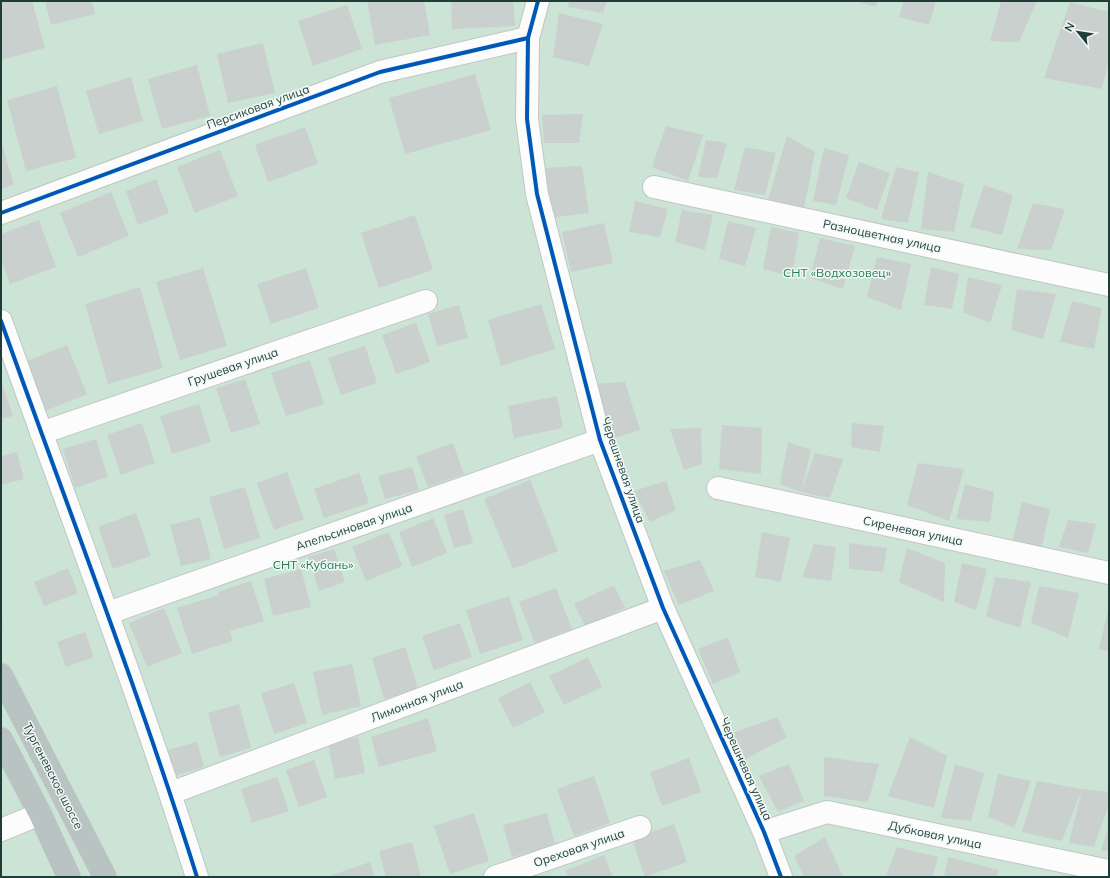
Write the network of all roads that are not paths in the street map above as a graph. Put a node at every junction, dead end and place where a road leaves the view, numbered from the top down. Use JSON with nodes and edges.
{"nodes":[{"id":1,"x":538,"y":1,"type":"edge"},
{"id":2,"x":528,"y":38,"type":"junction"},
{"id":3,"x":654,"y":187,"type":"dead end"},
{"id":4,"x":1,"y":214,"type":"edge"},
{"id":5,"x":1109,"y":285,"type":"edge"},
{"id":6,"x":426,"y":301,"type":"dead end"},
{"id":7,"x":1,"y":321,"type":"edge"},
{"id":8,"x":41,"y":433,"type":"junction"},
{"id":9,"x":600,"y":440,"type":"junction"},
{"id":10,"x":718,"y":488,"type":"dead end"},
{"id":11,"x":1109,"y":574,"type":"edge"},
{"id":12,"x":663,"y":608,"type":"junction"},
{"id":13,"x":108,"y":613,"type":"junction"},
{"id":14,"x":3,"y":679,"type":"edge"},
{"id":15,"x":1,"y":739,"type":"edge"},
{"id":16,"x":171,"y":793,"type":"junction"},
{"id":17,"x":40,"y":814,"type":"junction"},
{"id":18,"x":640,"y":827,"type":"dead end"},
{"id":19,"x":1,"y":830,"type":"edge"},
{"id":20,"x":764,"y":832,"type":"junction"},
{"id":21,"x":1109,"y":872,"type":"edge"},
{"id":22,"x":69,"y":877,"type":"edge"},
{"id":23,"x":104,"y":877,"type":"edge"},
{"id":24,"x":197,"y":877,"type":"edge"},
{"id":25,"x":495,"y":877,"type":"edge"},
{"id":26,"x":781,"y":877,"type":"edge"}],
"edges":[{"from":1,"to":2,"type":"street","name":"Черешневая улица"},
{"from":2,"to":4,"type":"street","name":"Персиковая улица"},
{"from":2,"to":9,"type":"street","name":"Черешневая улица"},
{"from":3,"to":5,"type":"street","name":"Разноцветная улица"},
{"from":6,"to":8,"type":"street","name":"Грушевая улица"},
{"from":7,"to":8,"type":"street"},
{"from":8,"to":13,"type":"street"},
{"from":9,"to":12,"type":"street","name":"Черешневая улица"},
{"from":9,"to":13,"type":"street","name":"Апельсиновая улица"},
{"from":10,"to":11,"type":"street","name":"Сиреневая улица"},
{"from":12,"to":16,"type":"street","name":"Лимонная улица"},
{"from":12,"to":20,"type":"street","name":"Черешневая улица"},
{"from":13,"to":16,"type":"street"},
{"from":14,"to":23,"type":"highway","name":"Тургеневское шоссе"},
{"from":15,"to":17,"type":"highway"},
{"from":16,"to":24,"type":"street"},
{"from":17,"to":19,"type":"street"},
{"from":17,"to":22,"type":"highway"},
{"from":18,"to":25,"type":"street","name":"Ореховая улица"},
{"from":20,"to":21,"type":"street","name":"Дубковая улица"},
{"from":20,"to":26,"type":"street","name":"Черешневая улица"}]}
